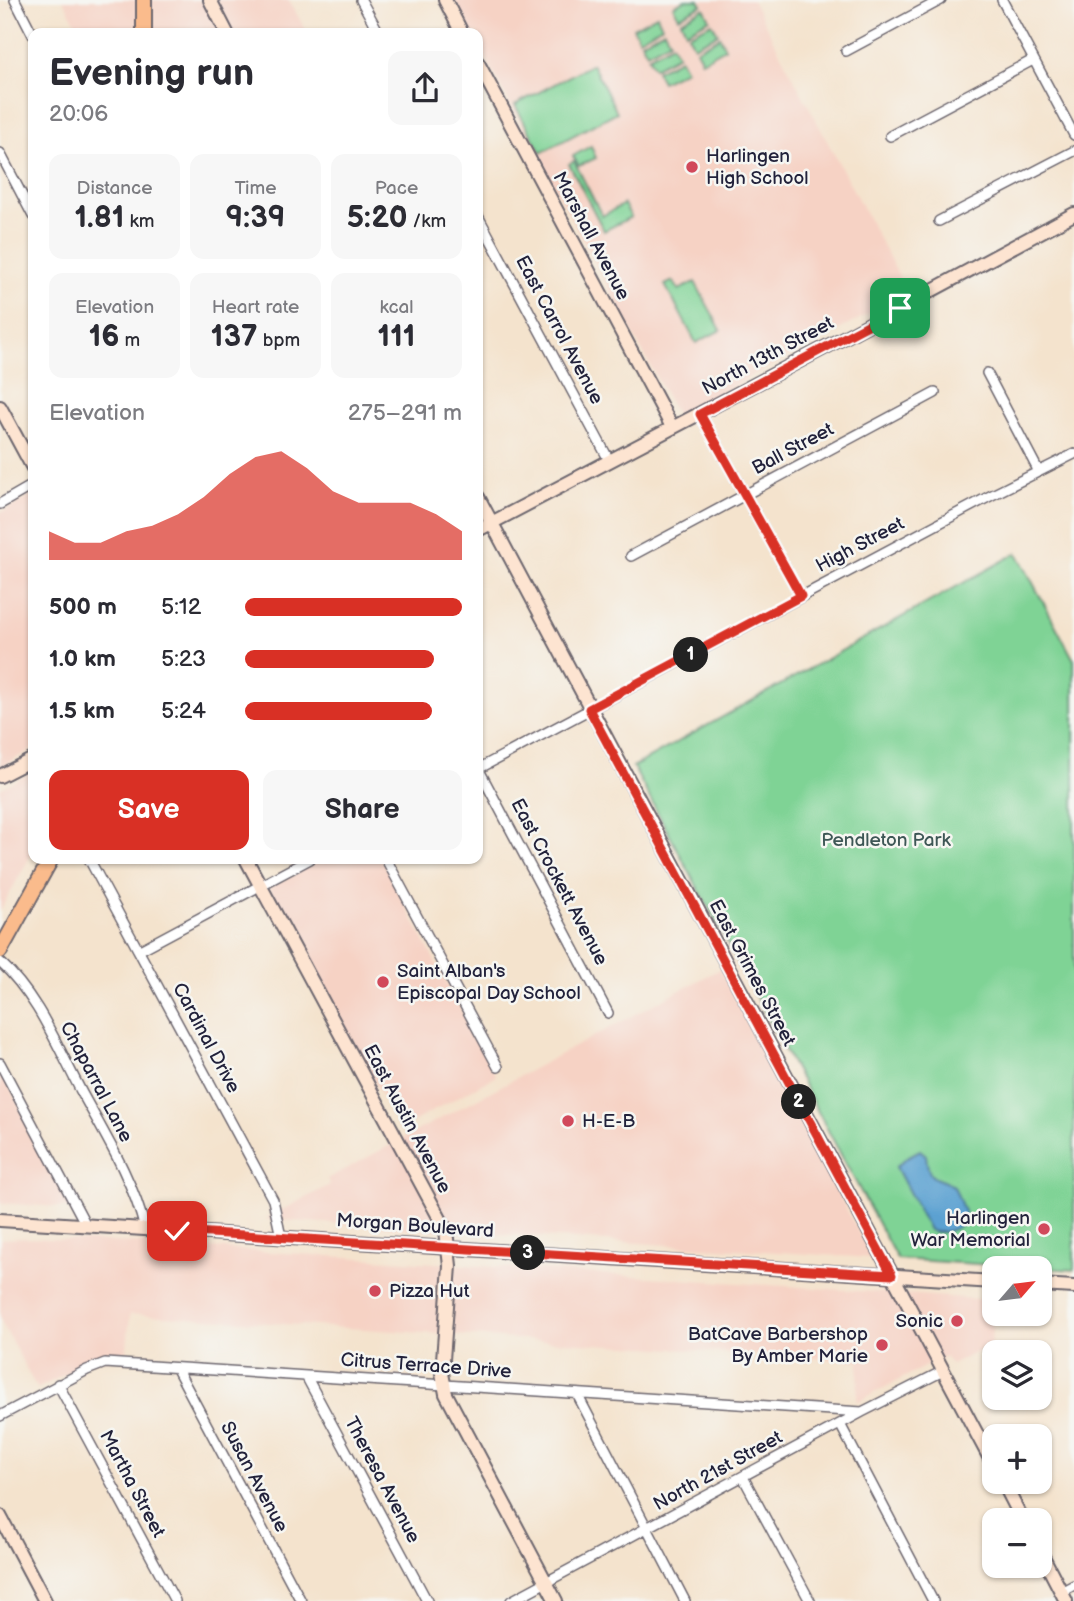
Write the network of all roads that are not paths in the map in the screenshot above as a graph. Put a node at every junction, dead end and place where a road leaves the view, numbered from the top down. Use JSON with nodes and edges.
{"nodes":[{"id":1,"x":15,"y":0,"type":"edge"},
{"id":2,"x":144,"y":0,"type":"edge"},
{"id":3,"x":210,"y":0,"type":"edge"},
{"id":4,"x":361,"y":0,"type":"edge"},
{"id":5,"x":444,"y":0,"type":"edge"},
{"id":6,"x":941,"y":0,"type":"edge"},
{"id":7,"x":1002,"y":0,"type":"edge"},
{"id":8,"x":29,"y":28,"type":"edge"},
{"id":9,"x":144,"y":28,"type":"edge"},
{"id":10,"x":224,"y":28,"type":"edge"},
{"id":11,"x":376,"y":28,"type":"edge"},
{"id":12,"x":459,"y":28,"type":"edge"},
{"id":13,"x":846,"y":51,"type":"dead end"},
{"id":14,"x":1033,"y":61,"type":"junction"},
{"id":15,"x":483,"y":72,"type":"edge"},
{"id":16,"x":1074,"y":135,"type":"edge"},
{"id":17,"x":890,"y":136,"type":"dead end"},
{"id":18,"x":1074,"y":151,"type":"edge"},
{"id":19,"x":0,"y":153,"type":"edge"},
{"id":20,"x":28,"y":206,"type":"edge"},
{"id":21,"x":1074,"y":214,"type":"edge"},
{"id":22,"x":939,"y":221,"type":"dead end"},
{"id":23,"x":483,"y":225,"type":"edge"},
{"id":24,"x":987,"y":373,"type":"dead end"},
{"id":25,"x":935,"y":393,"type":"dead end"},
{"id":26,"x":0,"y":407,"type":"edge"},
{"id":27,"x":700,"y":414,"type":"junction"},
{"id":28,"x":671,"y":427,"type":"junction"},
{"id":29,"x":1074,"y":454,"type":"edge"},
{"id":30,"x":28,"y":459,"type":"edge"},
{"id":31,"x":609,"y":460,"type":"junction"},
{"id":32,"x":1038,"y":470,"type":"junction"},
{"id":33,"x":28,"y":488,"type":"edge"},
{"id":34,"x":744,"y":495,"type":"junction"},
{"id":35,"x":0,"y":504,"type":"edge"},
{"id":36,"x":483,"y":506,"type":"edge"},
{"id":37,"x":492,"y":522,"type":"junction"},
{"id":38,"x":483,"y":527,"type":"edge"},
{"id":39,"x":631,"y":556,"type":"dead end"},
{"id":40,"x":801,"y":596,"type":"junction"},
{"id":41,"x":589,"y":709,"type":"junction"},
{"id":42,"x":28,"y":761,"type":"edge"},
{"id":43,"x":483,"y":766,"type":"edge"},
{"id":44,"x":0,"y":776,"type":"edge"},
{"id":45,"x":483,"y":778,"type":"edge"},
{"id":46,"x":48,"y":864,"type":"edge"},
{"id":47,"x":92,"y":864,"type":"edge"},
{"id":48,"x":249,"y":864,"type":"edge"},
{"id":49,"x":301,"y":864,"type":"edge"},
{"id":50,"x":389,"y":864,"type":"edge"},
{"id":51,"x":260,"y":886,"type":"junction"},
{"id":52,"x":139,"y":950,"type":"junction"},
{"id":53,"x":0,"y":951,"type":"edge"},
{"id":54,"x":0,"y":961,"type":"edge"},
{"id":55,"x":608,"y":1013,"type":"dead end"},
{"id":56,"x":0,"y":1063,"type":"edge"},
{"id":57,"x":498,"y":1067,"type":"dead end"},
{"id":58,"x":0,"y":1220,"type":"edge"},
{"id":59,"x":86,"y":1225,"type":"junction"},
{"id":60,"x":145,"y":1229,"type":"junction"},
{"id":61,"x":281,"y":1237,"type":"junction"},
{"id":62,"x":448,"y":1248,"type":"junction"},
{"id":63,"x":892,"y":1275,"type":"junction"},
{"id":64,"x":982,"y":1281,"type":"edge"},
{"id":65,"x":1052,"y":1286,"type":"edge"},
{"id":66,"x":1074,"y":1287,"type":"edge"},
{"id":67,"x":177,"y":1369,"type":"junction"},
{"id":68,"x":943,"y":1371,"type":"junction"},
{"id":69,"x":306,"y":1376,"type":"junction"},
{"id":70,"x":58,"y":1384,"type":"junction"},
{"id":71,"x":443,"y":1385,"type":"junction"},
{"id":72,"x":577,"y":1394,"type":"junction"},
{"id":73,"x":862,"y":1412,"type":"junction"},
{"id":74,"x":0,"y":1416,"type":"edge"},
{"id":75,"x":840,"y":1424,"type":"junction"},
{"id":76,"x":982,"y":1444,"type":"edge"},
{"id":77,"x":743,"y":1477,"type":"junction"},
{"id":78,"x":0,"y":1516,"type":"edge"},
{"id":79,"x":647,"y":1530,"type":"junction"},
{"id":80,"x":1052,"y":1574,"type":"edge"},
{"id":81,"x":546,"y":1582,"type":"junction"},
{"id":82,"x":1074,"y":1585,"type":"edge"},
{"id":83,"x":1064,"y":1597,"type":"edge"},
{"id":84,"x":45,"y":1601,"type":"edge"},
{"id":85,"x":174,"y":1601,"type":"edge"},
{"id":86,"x":301,"y":1601,"type":"edge"},
{"id":87,"x":427,"y":1601,"type":"edge"},
{"id":88,"x":511,"y":1601,"type":"edge"},
{"id":89,"x":556,"y":1601,"type":"edge"},
{"id":90,"x":685,"y":1601,"type":"edge"},
{"id":91,"x":810,"y":1601,"type":"edge"},
{"id":92,"x":933,"y":1601,"type":"edge"}],
"edges":[{"from":1,"to":8,"type":"street"},
{"from":2,"to":9,"type":"main road"},
{"from":3,"to":10,"type":"street"},
{"from":4,"to":11,"type":"street"},
{"from":5,"to":12,"type":"street"},
{"from":6,"to":13,"type":"street"},
{"from":7,"to":14,"type":"street"},
{"from":14,"to":16,"type":"street"},
{"from":14,"to":17,"type":"street"},
{"from":15,"to":28,"type":"street","name":"Marshall Avenue"},
{"from":18,"to":22,"type":"street"},
{"from":19,"to":20,"type":"street"},
{"from":21,"to":27,"type":"street","name":"North 13th Street"},
{"from":23,"to":31,"type":"street","name":"East Carrol Avenue"},
{"from":24,"to":32,"type":"street"},
{"from":25,"to":34,"type":"street","name":"Ball Street"},
{"from":26,"to":30,"type":"street"},
{"from":27,"to":28,"type":"street","name":"North 13th Street"},
{"from":27,"to":34,"type":"street"},
{"from":28,"to":31,"type":"street","name":"North 13th Street"},
{"from":29,"to":32,"type":"street","name":"High Street"},
{"from":31,"to":37,"type":"street","name":"North 13th Street"},
{"from":32,"to":40,"type":"street","name":"High Street"},
{"from":33,"to":35,"type":"street"},
{"from":34,"to":39,"type":"street","name":"Ball Street"},
{"from":34,"to":40,"type":"street"},
{"from":36,"to":37,"type":"street","name":"East Grimes Street"},
{"from":37,"to":38,"type":"street","name":"North 13th Street"},
{"from":37,"to":41,"type":"street","name":"East Grimes Street"},
{"from":40,"to":41,"type":"street","name":"High Street"},
{"from":41,"to":43,"type":"street","name":"High Street"},
{"from":41,"to":63,"type":"street","name":"East Grimes Street"},
{"from":42,"to":44,"type":"street"},
{"from":45,"to":55,"type":"street","name":"East Crockett Avenue"},
{"from":46,"to":53,"type":"main road"},
{"from":47,"to":52,"type":"street","name":"Cardinal Drive"},
{"from":48,"to":51,"type":"street","name":"East Austin Avenue"},
{"from":49,"to":51,"type":"street"},
{"from":50,"to":57,"type":"street"},
{"from":51,"to":52,"type":"street"},
{"from":51,"to":62,"type":"street","name":"East Austin Avenue"},
{"from":52,"to":61,"type":"street","name":"Cardinal Drive"},
{"from":54,"to":60,"type":"street","name":"Chaparral Lane"},
{"from":56,"to":59,"type":"street"},
{"from":58,"to":59,"type":"street","name":"Morgan Boulevard"},
{"from":59,"to":60,"type":"street","name":"Morgan Boulevard"},
{"from":60,"to":61,"type":"street","name":"Morgan Boulevard"},
{"from":61,"to":62,"type":"street","name":"Morgan Boulevard"},
{"from":62,"to":63,"type":"street","name":"Morgan Boulevard"},
{"from":62,"to":71,"type":"street","name":"East Austin Avenue"},
{"from":63,"to":64,"type":"street","name":"Morgan Boulevard"},
{"from":63,"to":68,"type":"street","name":"East Grimes Street"},
{"from":65,"to":66,"type":"street"},
{"from":67,"to":69,"type":"street","name":"Citrus Terrace Drive"},
{"from":67,"to":70,"type":"street","name":"Citrus Terrace Drive"},
{"from":67,"to":86,"type":"street","name":"Susan Avenue"},
{"from":68,"to":73,"type":"street","name":"North 21st Street"},
{"from":68,"to":76,"type":"street","name":"East Grimes Street"},
{"from":69,"to":71,"type":"street","name":"Citrus Terrace Drive"},
{"from":69,"to":87,"type":"street","name":"Theresa Avenue"},
{"from":70,"to":74,"type":"street","name":"Citrus Terrace Drive"},
{"from":70,"to":85,"type":"street","name":"Martha Street"},
{"from":71,"to":72,"type":"street","name":"Citrus Terrace Drive"},
{"from":71,"to":81,"type":"street","name":"East Austin Avenue"},
{"from":72,"to":73,"type":"street","name":"Citrus Terrace Drive"},
{"from":72,"to":79,"type":"street"},
{"from":73,"to":75,"type":"street","name":"North 21st Street"},
{"from":75,"to":77,"type":"street","name":"North 21st Street"},
{"from":75,"to":92,"type":"street"},
{"from":77,"to":79,"type":"street","name":"North 21st Street"},
{"from":77,"to":91,"type":"street"},
{"from":78,"to":84,"type":"street"},
{"from":79,"to":81,"type":"street","name":"North 21st Street"},
{"from":79,"to":90,"type":"street"},
{"from":80,"to":83,"type":"street"},
{"from":81,"to":88,"type":"street","name":"North 21st Street"},
{"from":81,"to":89,"type":"street","name":"East Austin Avenue"},
{"from":82,"to":83,"type":"street"}]}
